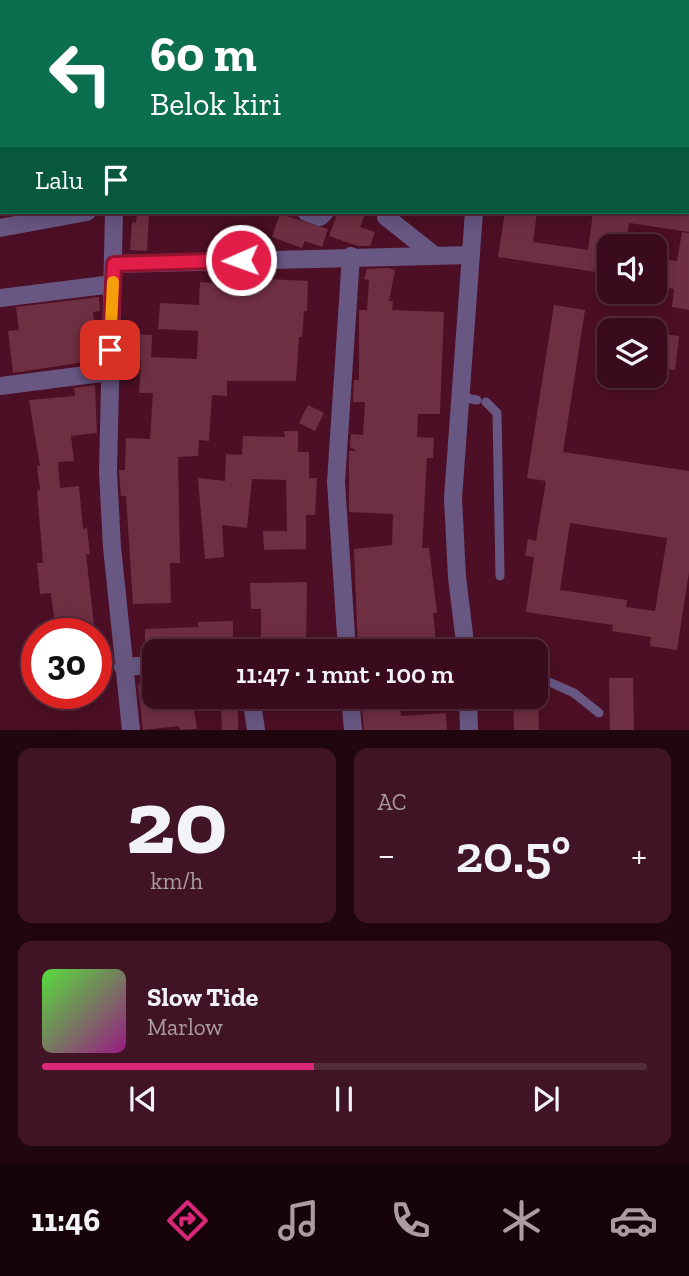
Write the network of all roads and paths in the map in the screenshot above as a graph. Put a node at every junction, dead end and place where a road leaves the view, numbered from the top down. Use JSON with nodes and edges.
{"nodes":[{"id":1,"x":76,"y":214,"type":"edge"},
{"id":2,"x":114,"y":214,"type":"edge"},
{"id":3,"x":386,"y":214,"type":"edge"},
{"id":4,"x":474,"y":214,"type":"edge"},
{"id":5,"x":0,"y":228,"type":"edge"},
{"id":6,"x":434,"y":255,"type":"junction"},
{"id":7,"x":470,"y":255,"type":"junction"},
{"id":8,"x":351,"y":256,"type":"junction"},
{"id":9,"x":114,"y":264,"type":"junction"},
{"id":10,"x":113,"y":284,"type":"junction"},
{"id":11,"x":0,"y":298,"type":"edge"},
{"id":12,"x":109,"y":372,"type":"junction"},
{"id":13,"x":0,"y":386,"type":"edge"},
{"id":14,"x":474,"y":400,"type":"junction"},
{"id":15,"x":500,"y":576,"type":"dead end"},
{"id":16,"x":346,"y":639,"type":"edge"},
{"id":17,"x":465,"y":639,"type":"edge"},
{"id":18,"x":142,"y":666,"type":"edge"},
{"id":19,"x":123,"y":667,"type":"junction"},
{"id":20,"x":548,"y":681,"type":"edge"},
{"id":21,"x":253,"y":709,"type":"edge"},
{"id":22,"x":351,"y":709,"type":"edge"},
{"id":23,"x":468,"y":709,"type":"edge"},
{"id":24,"x":599,"y":713,"type":"dead end"},
{"id":25,"x":131,"y":730,"type":"edge"},
{"id":26,"x":256,"y":730,"type":"edge"},
{"id":27,"x":353,"y":730,"type":"edge"},
{"id":28,"x":469,"y":730,"type":"edge"}],
"edges":[{"from":1,"to":5,"type":"street"},
{"from":2,"to":9,"type":"street"},
{"from":3,"to":6,"type":"street"},
{"from":4,"to":7,"type":"street"},
{"from":6,"to":7,"type":"street"},
{"from":6,"to":8,"type":"street"},
{"from":7,"to":14,"type":"street"},
{"from":8,"to":9,"type":"street"},
{"from":8,"to":16,"type":"street"},
{"from":9,"to":10,"type":"street"},
{"from":10,"to":11,"type":"street"},
{"from":10,"to":12,"type":"street"},
{"from":12,"to":13,"type":"street"},
{"from":12,"to":19,"type":"street"},
{"from":14,"to":15,"type":"lane"},
{"from":14,"to":17,"type":"street"},
{"from":18,"to":19,"type":"street"},
{"from":19,"to":25,"type":"street"},
{"from":20,"to":24,"type":"lane"},
{"from":21,"to":26,"type":"street"},
{"from":22,"to":27,"type":"street"},
{"from":23,"to":28,"type":"street"}]}
